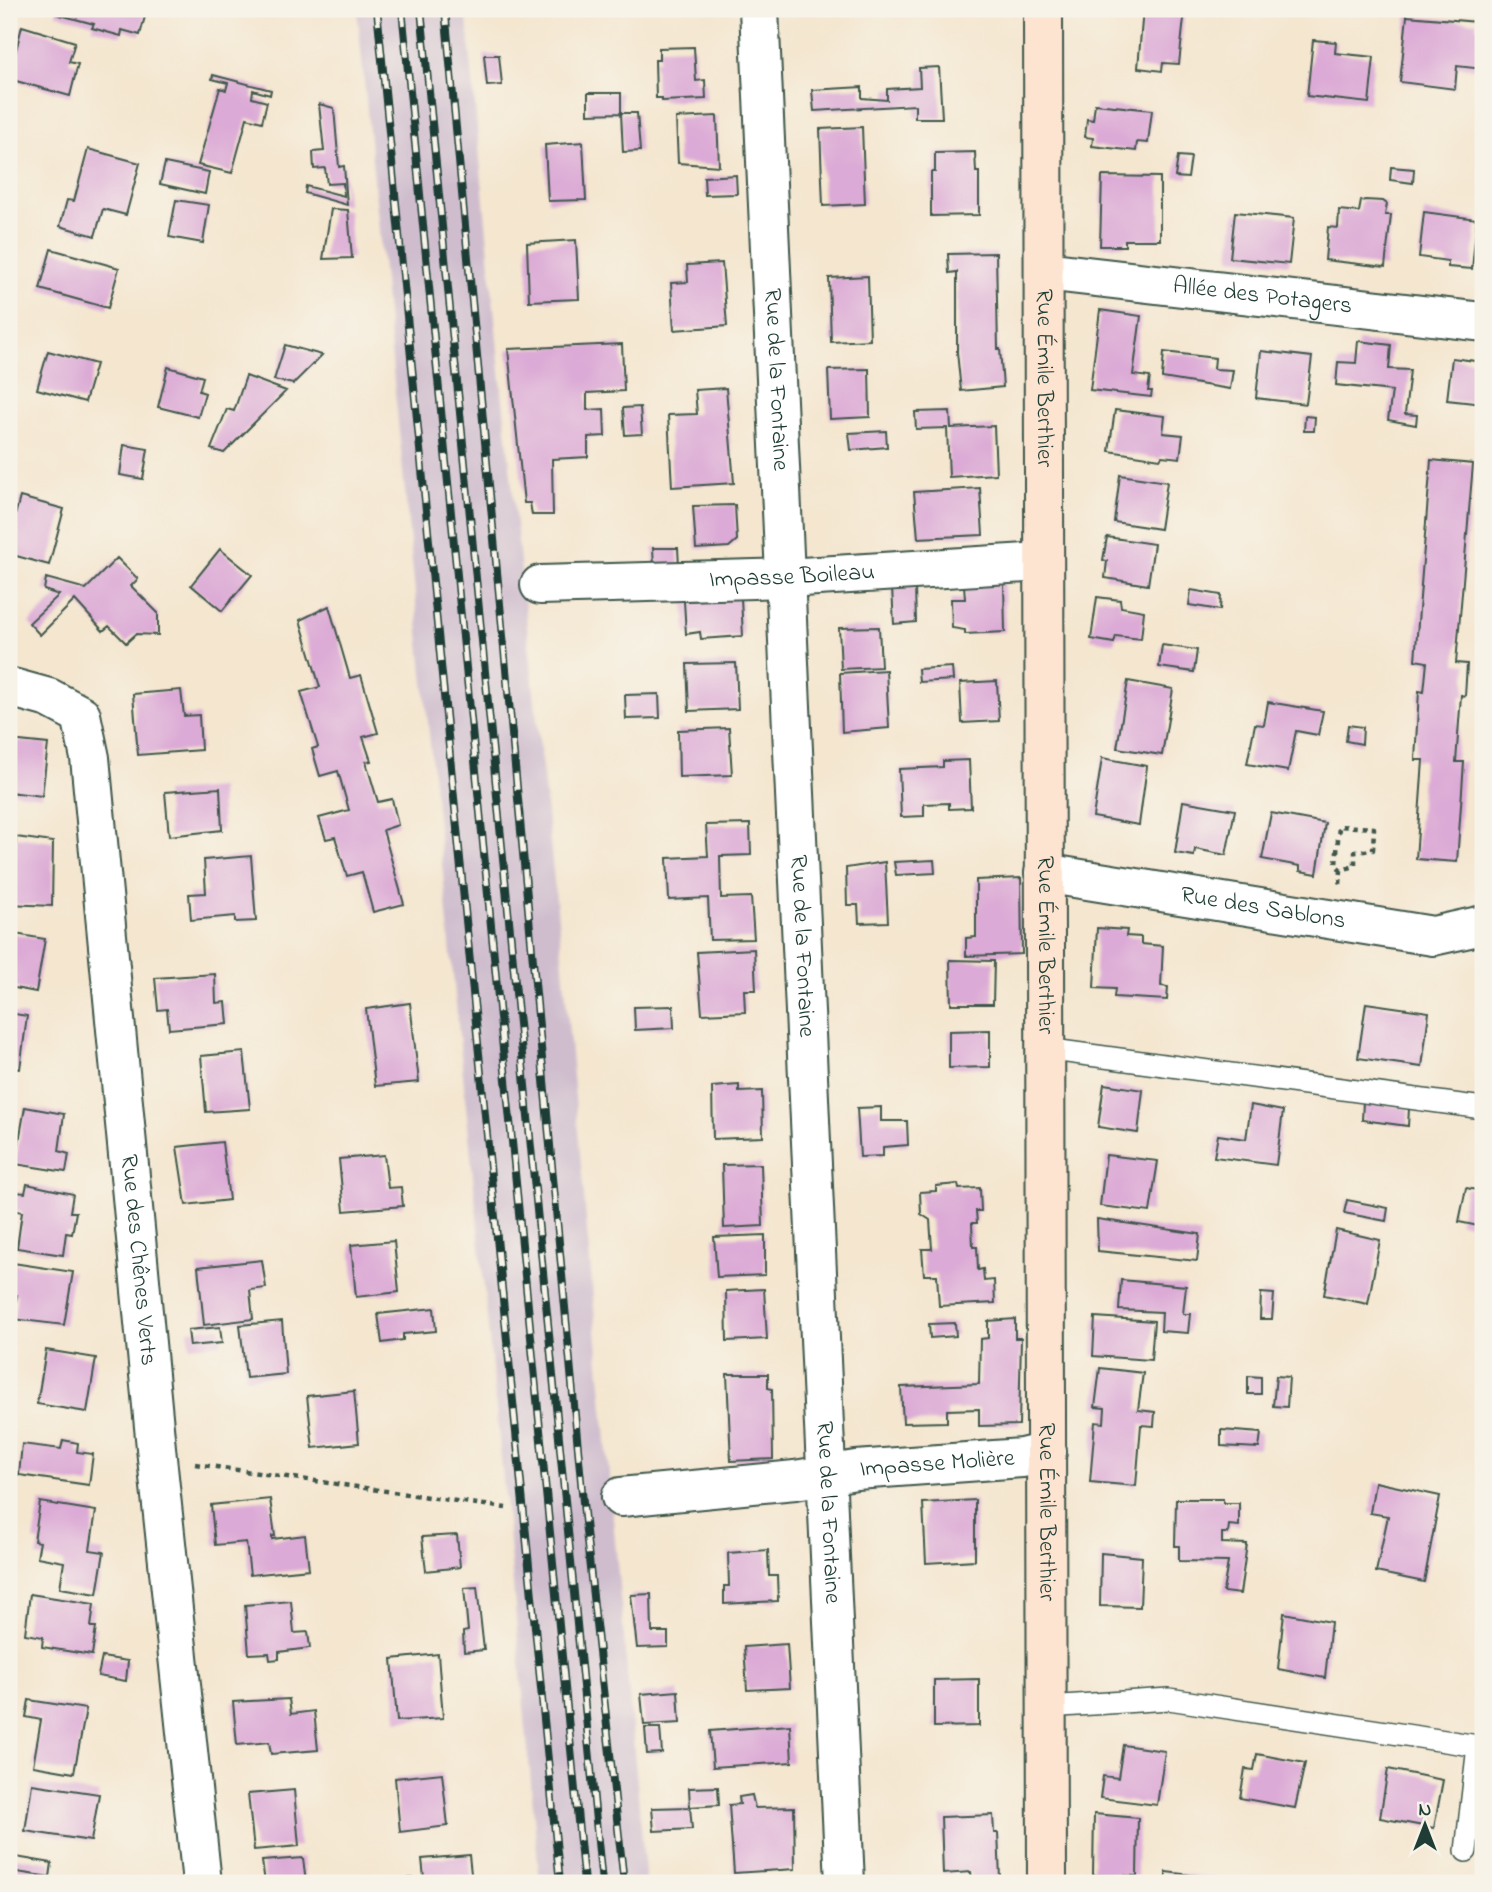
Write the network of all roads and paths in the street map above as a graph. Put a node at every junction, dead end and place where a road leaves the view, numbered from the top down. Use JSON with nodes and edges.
{"nodes":[{"id":1,"x":759,"y":9,"type":"edge"},
{"id":2,"x":1043,"y":9,"type":"edge"},
{"id":3,"x":1044,"y":271,"type":"junction"},
{"id":4,"x":1483,"y":322,"type":"edge"},
{"id":5,"x":1042,"y":562,"type":"junction"},
{"id":6,"x":786,"y":578,"type":"junction"},
{"id":7,"x":540,"y":585,"type":"dead end"},
{"id":8,"x":9,"y":688,"type":"edge"},
{"id":9,"x":1341,"y":870,"type":"junction"},
{"id":10,"x":1044,"y":873,"type":"junction"},
{"id":11,"x":1337,"y":920,"type":"junction"},
{"id":12,"x":1483,"y":925,"type":"edge"},
{"id":13,"x":1045,"y":1049,"type":"junction"},
{"id":14,"x":1483,"y":1108,"type":"edge"},
{"id":15,"x":1047,"y":1452,"type":"junction"},
{"id":16,"x":156,"y":1458,"type":"junction"},
{"id":17,"x":824,"y":1474,"type":"junction"},
{"id":18,"x":621,"y":1497,"type":"dead end"},
{"id":19,"x":506,"y":1508,"type":"dead end"},
{"id":20,"x":1047,"y":1707,"type":"junction"},
{"id":21,"x":1466,"y":1852,"type":"dead end"},
{"id":22,"x":202,"y":1883,"type":"edge"},
{"id":23,"x":845,"y":1883,"type":"edge"},
{"id":24,"x":1047,"y":1883,"type":"edge"}],
"edges":[{"from":1,"to":6,"type":"street","name":"Rue de la Fontaine"},
{"from":2,"to":3,"type":"street","name":"Rue Émile Berthier"},
{"from":3,"to":4,"type":"street","name":"Allée des Potagers"},
{"from":3,"to":5,"type":"street","name":"Rue Émile Berthier"},
{"from":5,"to":6,"type":"street","name":"Impasse Boileau"},
{"from":5,"to":10,"type":"street","name":"Rue Émile Berthier"},
{"from":6,"to":7,"type":"street","name":"Impasse Boileau"},
{"from":6,"to":17,"type":"street","name":"Rue de la Fontaine"},
{"from":8,"to":16,"type":"street","name":"Rue des Chênes Verts"},
{"from":9,"to":9,"type":"path"},
{"from":9,"to":11,"type":"path"},
{"from":10,"to":11,"type":"street","name":"Rue des Sablons"},
{"from":10,"to":13,"type":"street","name":"Rue Émile Berthier"},
{"from":11,"to":12,"type":"street","name":"Rue des Sablons"},
{"from":13,"to":14,"type":"lane"},
{"from":13,"to":15,"type":"street","name":"Rue Émile Berthier"},
{"from":15,"to":17,"type":"street","name":"Impasse Molière"},
{"from":15,"to":20,"type":"street","name":"Rue Émile Berthier"},
{"from":16,"to":19,"type":"path"},
{"from":16,"to":22,"type":"street","name":"Rue des Chênes Verts"},
{"from":17,"to":18,"type":"street","name":"Impasse Molière"},
{"from":17,"to":23,"type":"street","name":"Rue de la Fontaine"},
{"from":20,"to":21,"type":"lane"},
{"from":20,"to":24,"type":"street","name":"Rue Émile Berthier"}]}
